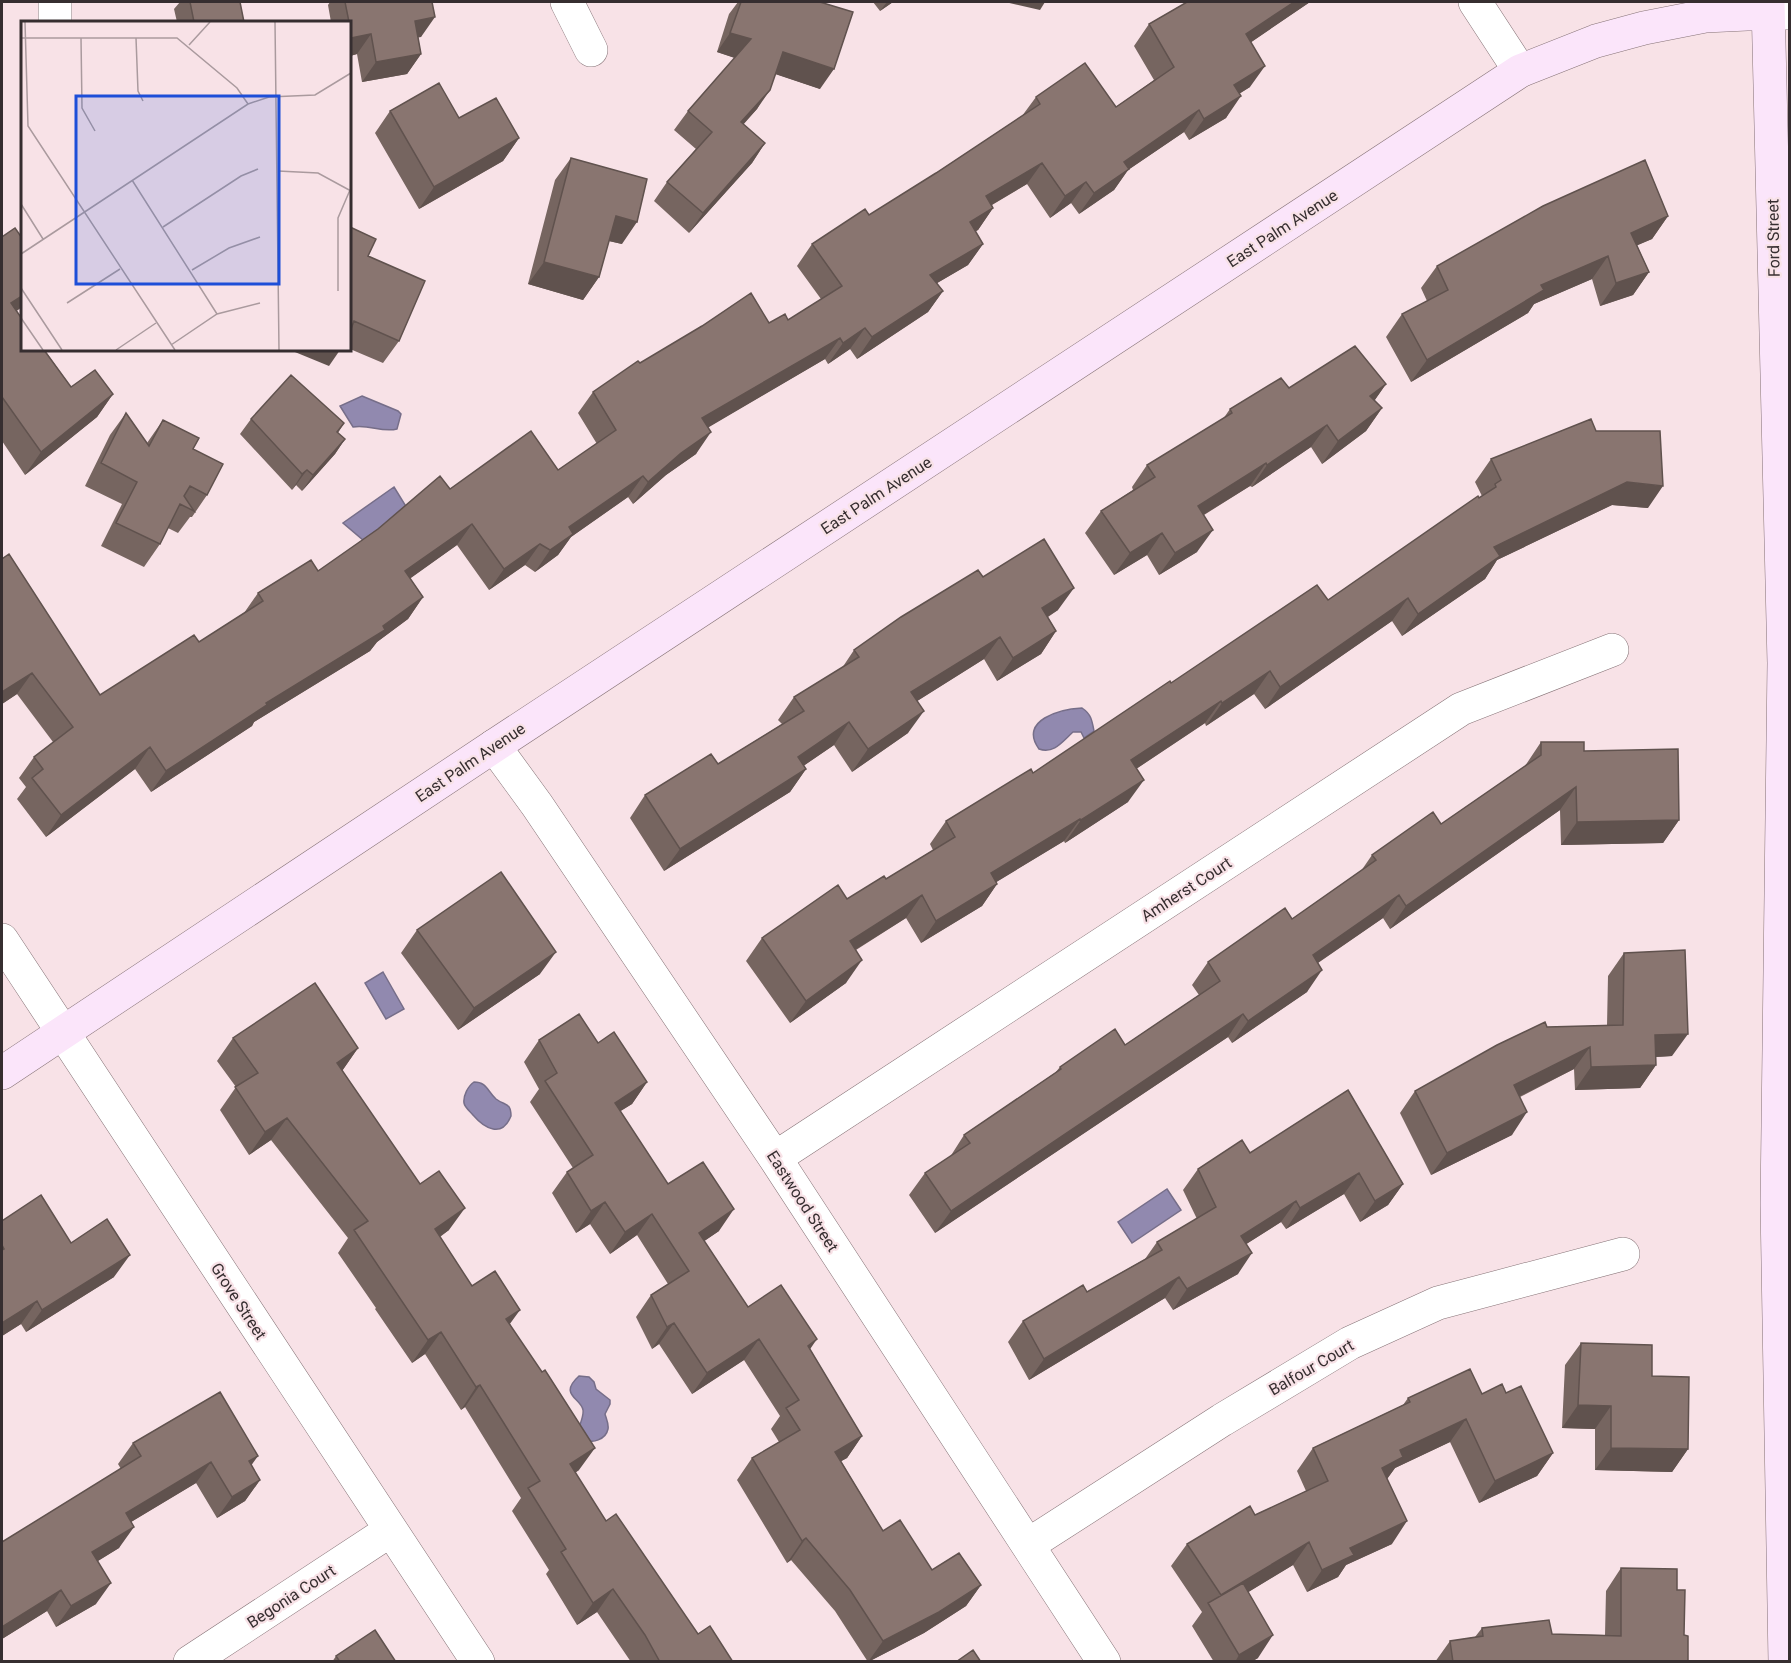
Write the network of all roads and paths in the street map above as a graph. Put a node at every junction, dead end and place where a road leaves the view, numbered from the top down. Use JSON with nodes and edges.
{"nodes":[{"id":1,"x":55,"y":2,"type":"edge"},
{"id":2,"x":567,"y":2,"type":"edge"},
{"id":3,"x":1475,"y":2,"type":"edge"},
{"id":4,"x":1775,"y":9,"type":"edge"},
{"id":5,"x":56,"y":21,"type":"edge"},
{"id":6,"x":591,"y":50,"type":"dead end"},
{"id":7,"x":1520,"y":71,"type":"junction"},
{"id":8,"x":1612,"y":650,"type":"dead end"},
{"id":9,"x":1787,"y":663,"type":"edge"},
{"id":10,"x":494,"y":746,"type":"junction"},
{"id":11,"x":2,"y":940,"type":"edge"},
{"id":12,"x":62,"y":1033,"type":"junction"},
{"id":13,"x":2,"y":1073,"type":"edge"},
{"id":14,"x":775,"y":1158,"type":"junction"},
{"id":15,"x":1623,"y":1254,"type":"dead end"},
{"id":16,"x":391,"y":1530,"type":"junction"},
{"id":17,"x":1028,"y":1545,"type":"junction"},
{"id":18,"x":190,"y":1662,"type":"edge"},
{"id":19,"x":478,"y":1662,"type":"edge"},
{"id":20,"x":1104,"y":1662,"type":"edge"},
{"id":21,"x":1785,"y":1662,"type":"edge"}],
"edges":[{"from":1,"to":5,"type":"street"},
{"from":2,"to":6,"type":"street"},
{"from":3,"to":7,"type":"street"},
{"from":4,"to":7,"type":"street","name":"East Palm Avenue"},
{"from":4,"to":9,"type":"street","name":"Ford Street"},
{"from":7,"to":10,"type":"street","name":"East Palm Avenue"},
{"from":8,"to":14,"type":"street","name":"Amherst Court"},
{"from":9,"to":21,"type":"street","name":"Ford Street"},
{"from":10,"to":12,"type":"street","name":"East Palm Avenue"},
{"from":10,"to":14,"type":"street","name":"Eastwood Street"},
{"from":11,"to":12,"type":"street","name":"Grove Street"},
{"from":12,"to":13,"type":"street","name":"East Palm Avenue"},
{"from":12,"to":16,"type":"street","name":"Grove Street"},
{"from":14,"to":17,"type":"street","name":"Eastwood Street"},
{"from":15,"to":17,"type":"street","name":"Balfour Court"},
{"from":16,"to":18,"type":"street","name":"Begonia Court"},
{"from":16,"to":19,"type":"street","name":"Grove Street"},
{"from":17,"to":20,"type":"street","name":"Eastwood Street"}]}
